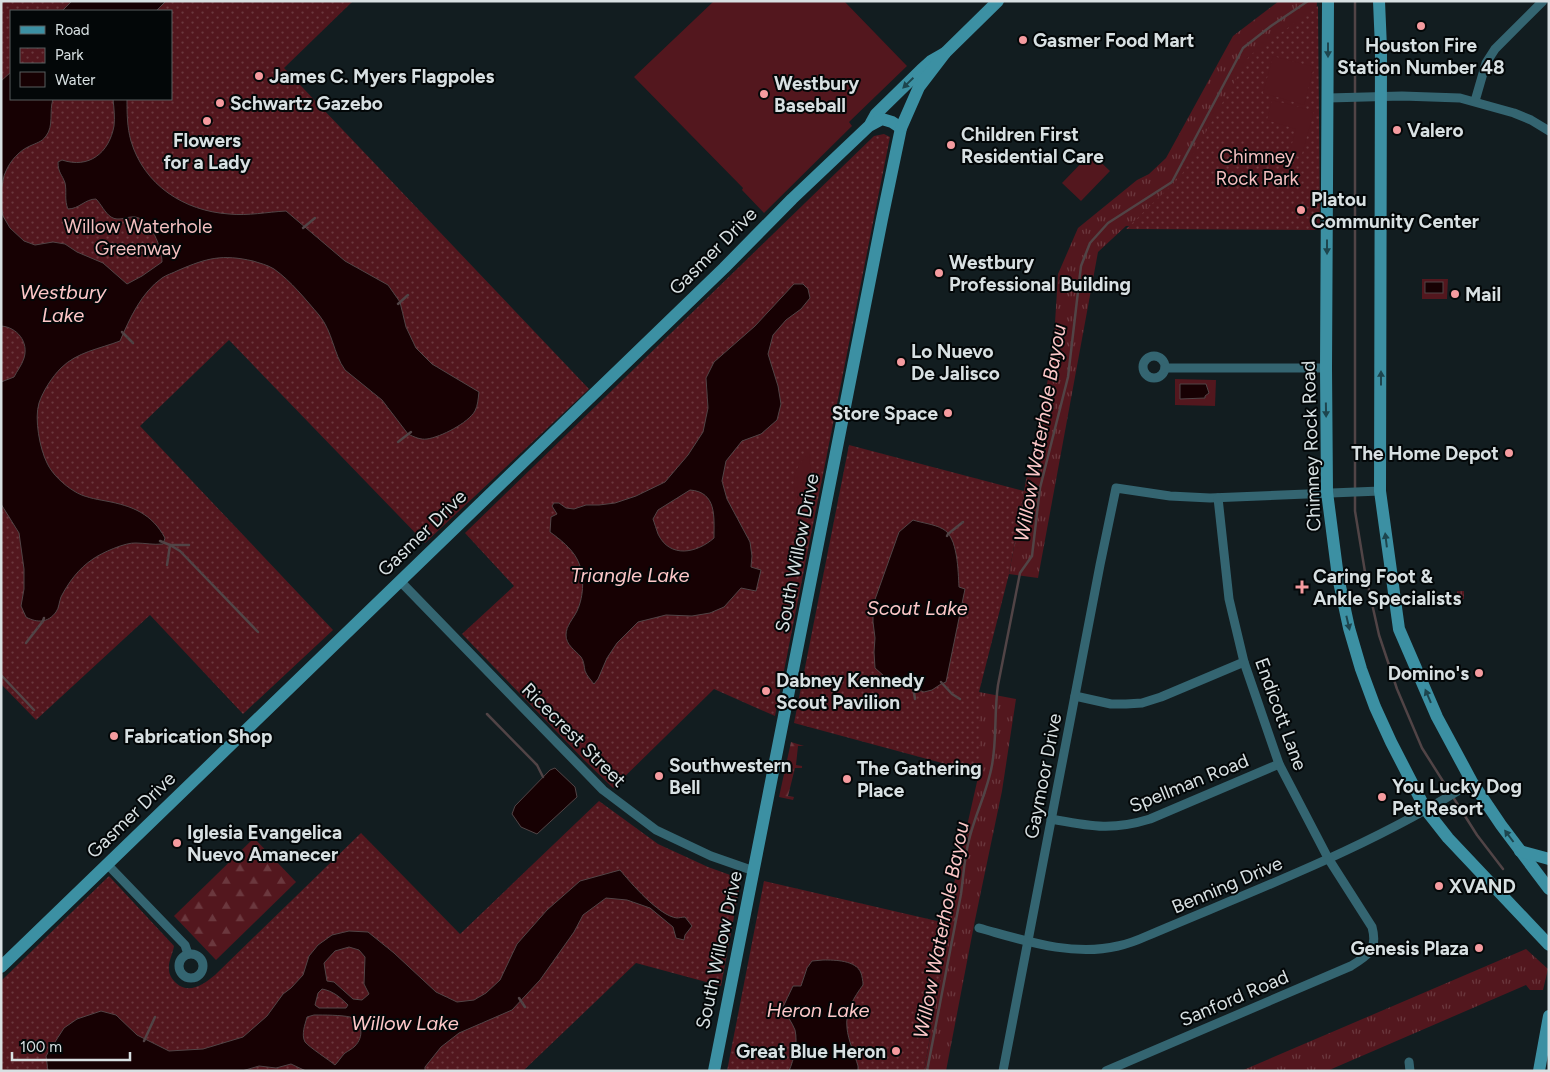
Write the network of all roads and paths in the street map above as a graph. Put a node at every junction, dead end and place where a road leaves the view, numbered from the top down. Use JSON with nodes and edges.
{"nodes":[{"id":1,"x":998,"y":1,"type":"edge"},
{"id":2,"x":1328,"y":1,"type":"edge"},
{"id":3,"x":1379,"y":1,"type":"edge"},
{"id":4,"x":1543,"y":1,"type":"edge"},
{"id":5,"x":946,"y":53,"type":"junction"},
{"id":6,"x":1374,"y":96,"type":"junction"},
{"id":7,"x":1333,"y":98,"type":"junction"},
{"id":8,"x":1475,"y":101,"type":"junction"},
{"id":9,"x":869,"y":126,"type":"junction"},
{"id":10,"x":901,"y":128,"type":"junction"},
{"id":11,"x":1549,"y":131,"type":"edge"},
{"id":12,"x":1165,"y":368,"type":"dead end"},
{"id":13,"x":1326,"y":368,"type":"junction"},
{"id":14,"x":1374,"y":491,"type":"junction"},
{"id":15,"x":1333,"y":492,"type":"junction"},
{"id":16,"x":1218,"y":498,"type":"junction"},
{"id":17,"x":400,"y":581,"type":"junction"},
{"id":18,"x":1244,"y":662,"type":"junction"},
{"id":19,"x":1075,"y":696,"type":"junction"},
{"id":20,"x":1278,"y":764,"type":"junction"},
{"id":21,"x":1472,"y":782,"type":"junction"},
{"id":22,"x":1426,"y":810,"type":"junction"},
{"id":23,"x":1051,"y":819,"type":"junction"},
{"id":24,"x":1520,"y":851,"type":"junction"},
{"id":25,"x":1328,"y":858,"type":"junction"},
{"id":26,"x":1549,"y":859,"type":"edge"},
{"id":27,"x":107,"y":864,"type":"junction"},
{"id":28,"x":754,"y":871,"type":"junction"},
{"id":29,"x":1549,"y":889,"type":"edge"},
{"id":30,"x":978,"y":928,"type":"dead end"},
{"id":31,"x":1028,"y":941,"type":"junction"},
{"id":32,"x":1549,"y":944,"type":"edge"},
{"id":33,"x":1371,"y":950,"type":"joint"},
{"id":34,"x":188,"y":954,"type":"dead end"},
{"id":35,"x":1,"y":967,"type":"edge"},
{"id":36,"x":1549,"y":1016,"type":"edge"},
{"id":37,"x":1108,"y":1070,"type":"edge"},
{"id":38,"x":714,"y":1071,"type":"edge"},
{"id":39,"x":1003,"y":1071,"type":"edge"},
{"id":40,"x":1539,"y":1071,"type":"edge"}],
"edges":[{"from":1,"to":5,"type":"street","name":"Gasmer Drive"},
{"from":2,"to":7,"type":"street","name":"Chimney Rock Road","one_way":true},
{"from":3,"to":6,"type":"street"},
{"from":4,"to":8,"type":"street"},
{"from":5,"to":9,"type":"street","name":"Gasmer Drive","one_way":true},
{"from":5,"to":10,"type":"street","name":"South Willow Drive"},
{"from":6,"to":7,"type":"street"},
{"from":6,"to":8,"type":"street"},
{"from":14,"to":6,"type":"street","one_way":true},
{"from":7,"to":13,"type":"street","name":"Chimney Rock Road","one_way":true},
{"from":8,"to":11,"type":"street"},
{"from":9,"to":10,"type":"street"},
{"from":9,"to":17,"type":"street","name":"Gasmer Drive"},
{"from":10,"to":28,"type":"street","name":"South Willow Drive"},
{"from":12,"to":13,"type":"street"},
{"from":13,"to":15,"type":"street","name":"Chimney Rock Road","one_way":true},
{"from":14,"to":15,"type":"street"},
{"from":21,"to":14,"type":"street","one_way":true},
{"from":15,"to":16,"type":"street"},
{"from":15,"to":22,"type":"street","name":"Chimney Rock Road","one_way":true},
{"from":16,"to":18,"type":"street","name":"Endicott Lane"},
{"from":16,"to":19,"type":"street","name":"Gaymoor Drive"},
{"from":17,"to":27,"type":"street","name":"Gasmer Drive"},
{"from":17,"to":28,"type":"street","name":"Ricecrest Street"},
{"from":18,"to":19,"type":"street"},
{"from":18,"to":20,"type":"street","name":"Endicott Lane"},
{"from":19,"to":23,"type":"street","name":"Gaymoor Drive"},
{"from":20,"to":23,"type":"street","name":"Spellman Road"},
{"from":20,"to":25,"type":"street","name":"Endicott Lane"},
{"from":21,"to":22,"type":"street","name":"Benning Drive"},
{"from":24,"to":21,"type":"street","one_way":true},
{"from":22,"to":25,"type":"street","name":"Benning Drive"},
{"from":22,"to":32,"type":"street","name":"Chimney Rock Road"},
{"from":23,"to":31,"type":"street","name":"Gaymoor Drive"},
{"from":24,"to":26,"type":"street"},
{"from":24,"to":29,"type":"street"},
{"from":25,"to":31,"type":"street","name":"Benning Drive"},
{"from":25,"to":33,"type":"street","name":"Endicott Lane"},
{"from":27,"to":34,"type":"street"},
{"from":27,"to":35,"type":"street","name":"Gasmer Drive"},
{"from":28,"to":38,"type":"street","name":"South Willow Drive"},
{"from":30,"to":31,"type":"street","name":"Benning Drive"},
{"from":31,"to":39,"type":"street","name":"Gaymoor Drive"},
{"from":33,"to":37,"type":"street","name":"Sanford Road"},
{"from":36,"to":40,"type":"street"}]}
